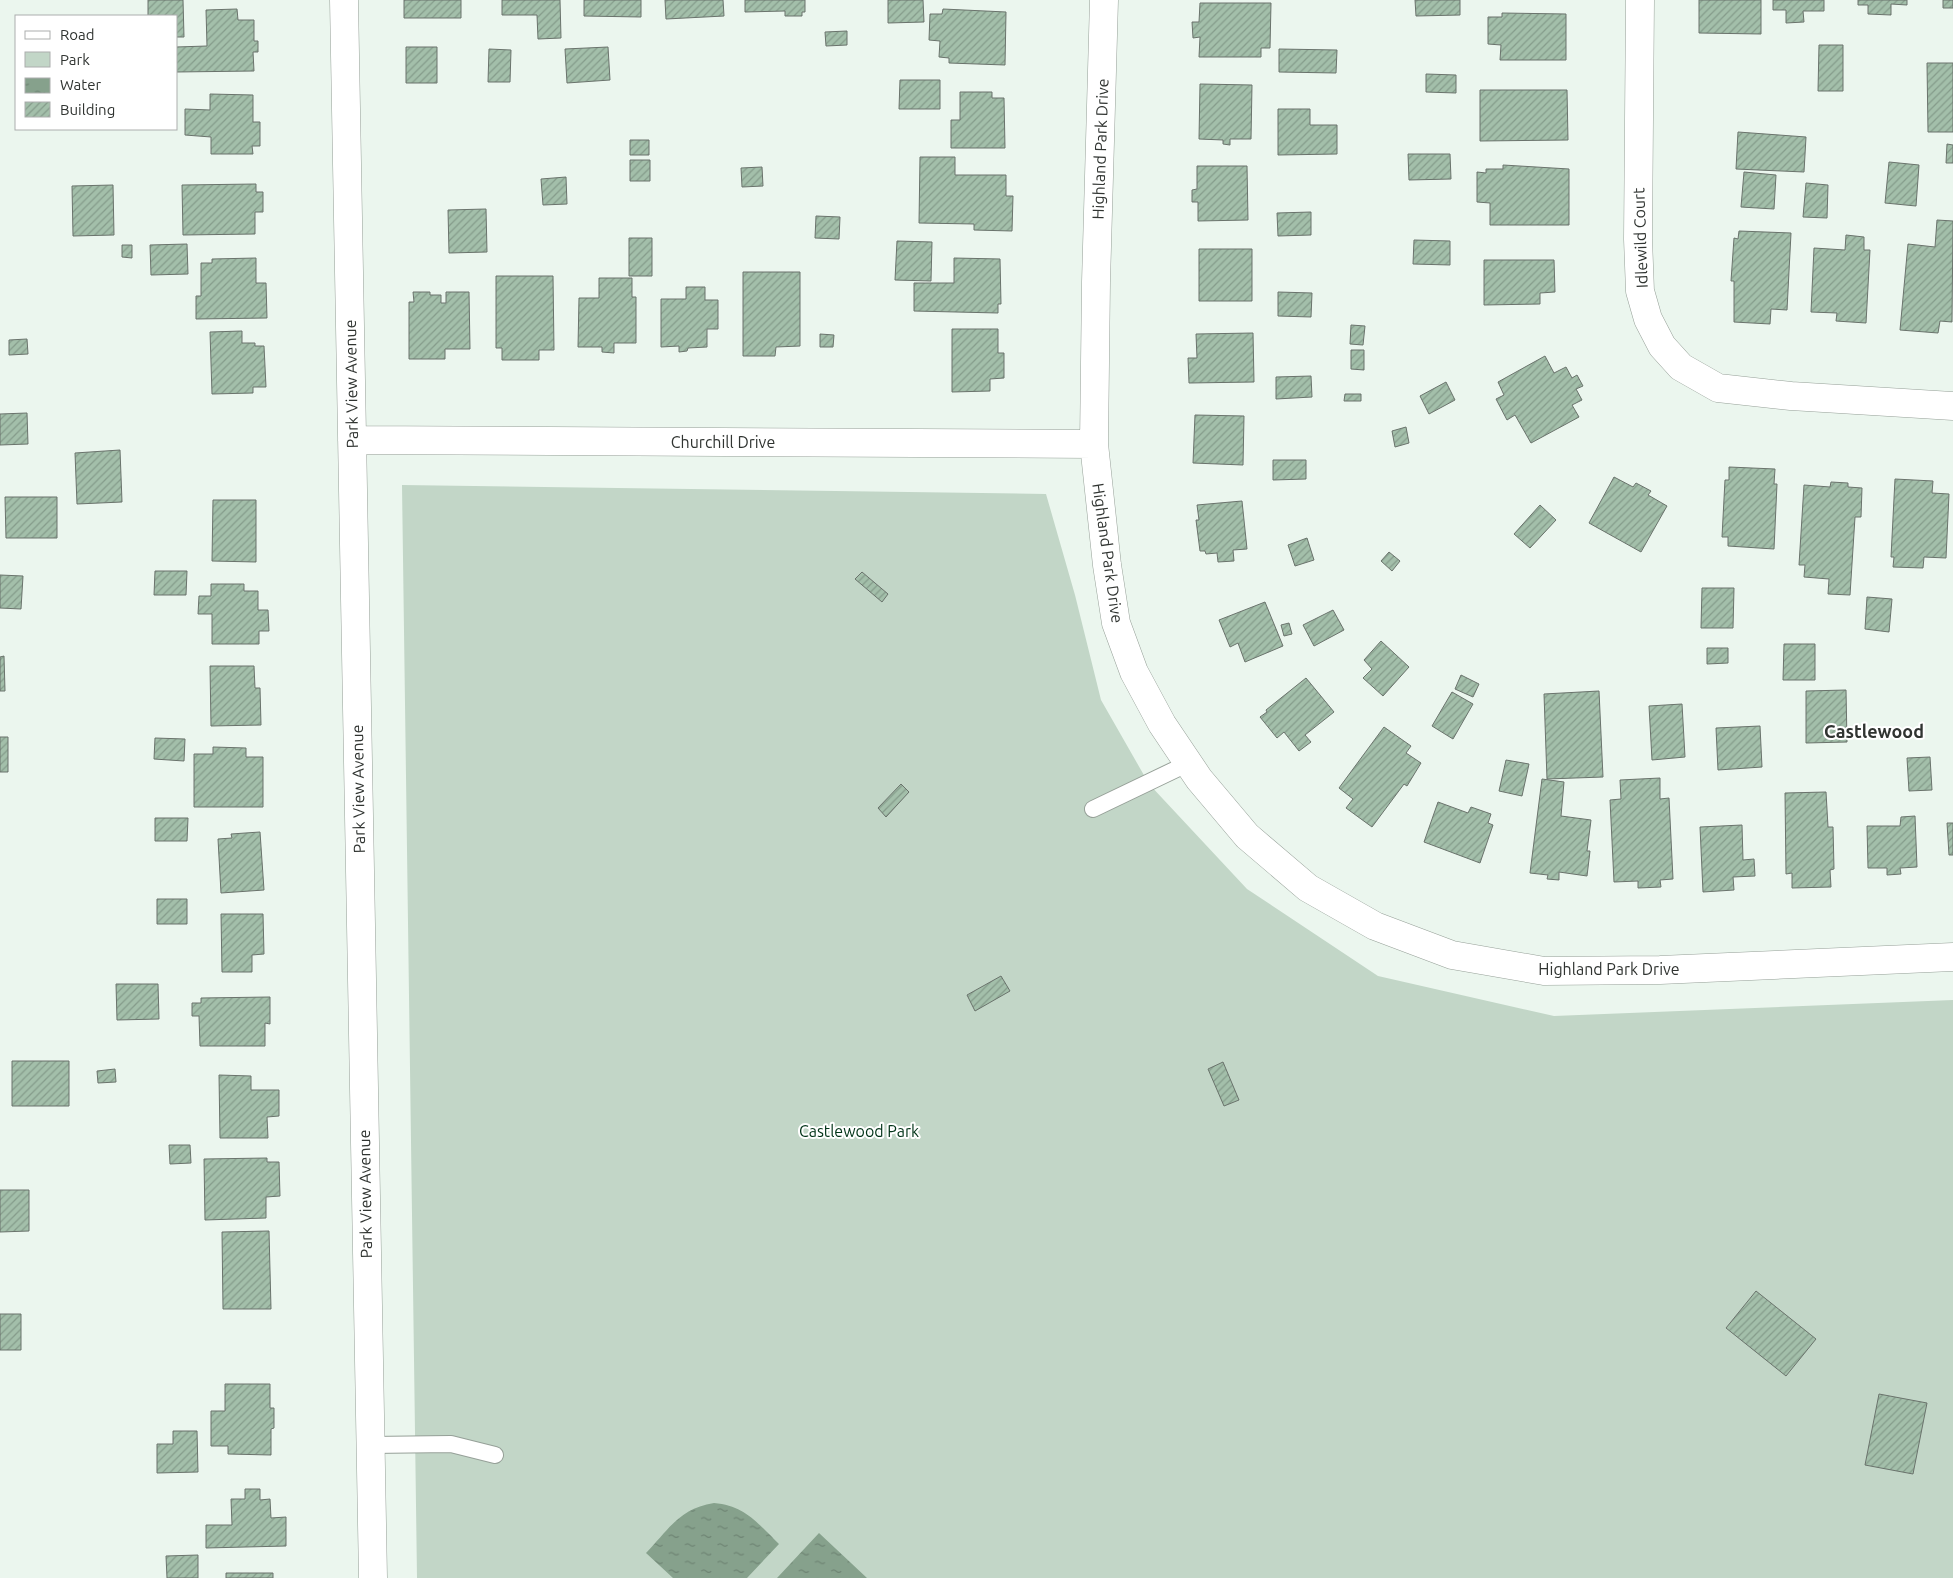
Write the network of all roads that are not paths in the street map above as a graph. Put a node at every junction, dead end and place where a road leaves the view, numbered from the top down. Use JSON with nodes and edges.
{"nodes":[{"id":1,"x":344,"y":0,"type":"edge"},
{"id":2,"x":1104,"y":0,"type":"edge"},
{"id":3,"x":1640,"y":0,"type":"edge"},
{"id":4,"x":1953,"y":406,"type":"edge"},
{"id":5,"x":352,"y":440,"type":"junction"},
{"id":6,"x":1094,"y":444,"type":"junction"},
{"id":7,"x":1189,"y":763,"type":"junction"},
{"id":8,"x":1093,"y":809,"type":"dead end"},
{"id":9,"x":1953,"y":957,"type":"edge"},
{"id":10,"x":370,"y":1445,"type":"junction"},
{"id":11,"x":495,"y":1455,"type":"dead end"},
{"id":12,"x":373,"y":1578,"type":"edge"}],
"edges":[{"from":1,"to":5,"type":"street","name":"Park View Avenue"},
{"from":2,"to":6,"type":"street","name":"Highland Park Drive"},
{"from":3,"to":4,"type":"street","name":"Idlewild Court"},
{"from":5,"to":6,"type":"street","name":"Churchill Drive"},
{"from":5,"to":10,"type":"street","name":"Park View Avenue"},
{"from":6,"to":7,"type":"street","name":"Highland Park Drive"},
{"from":7,"to":8,"type":"lane"},
{"from":7,"to":9,"type":"street","name":"Highland Park Drive"},
{"from":10,"to":11,"type":"lane"},
{"from":10,"to":12,"type":"street","name":"Park View Avenue"}]}
